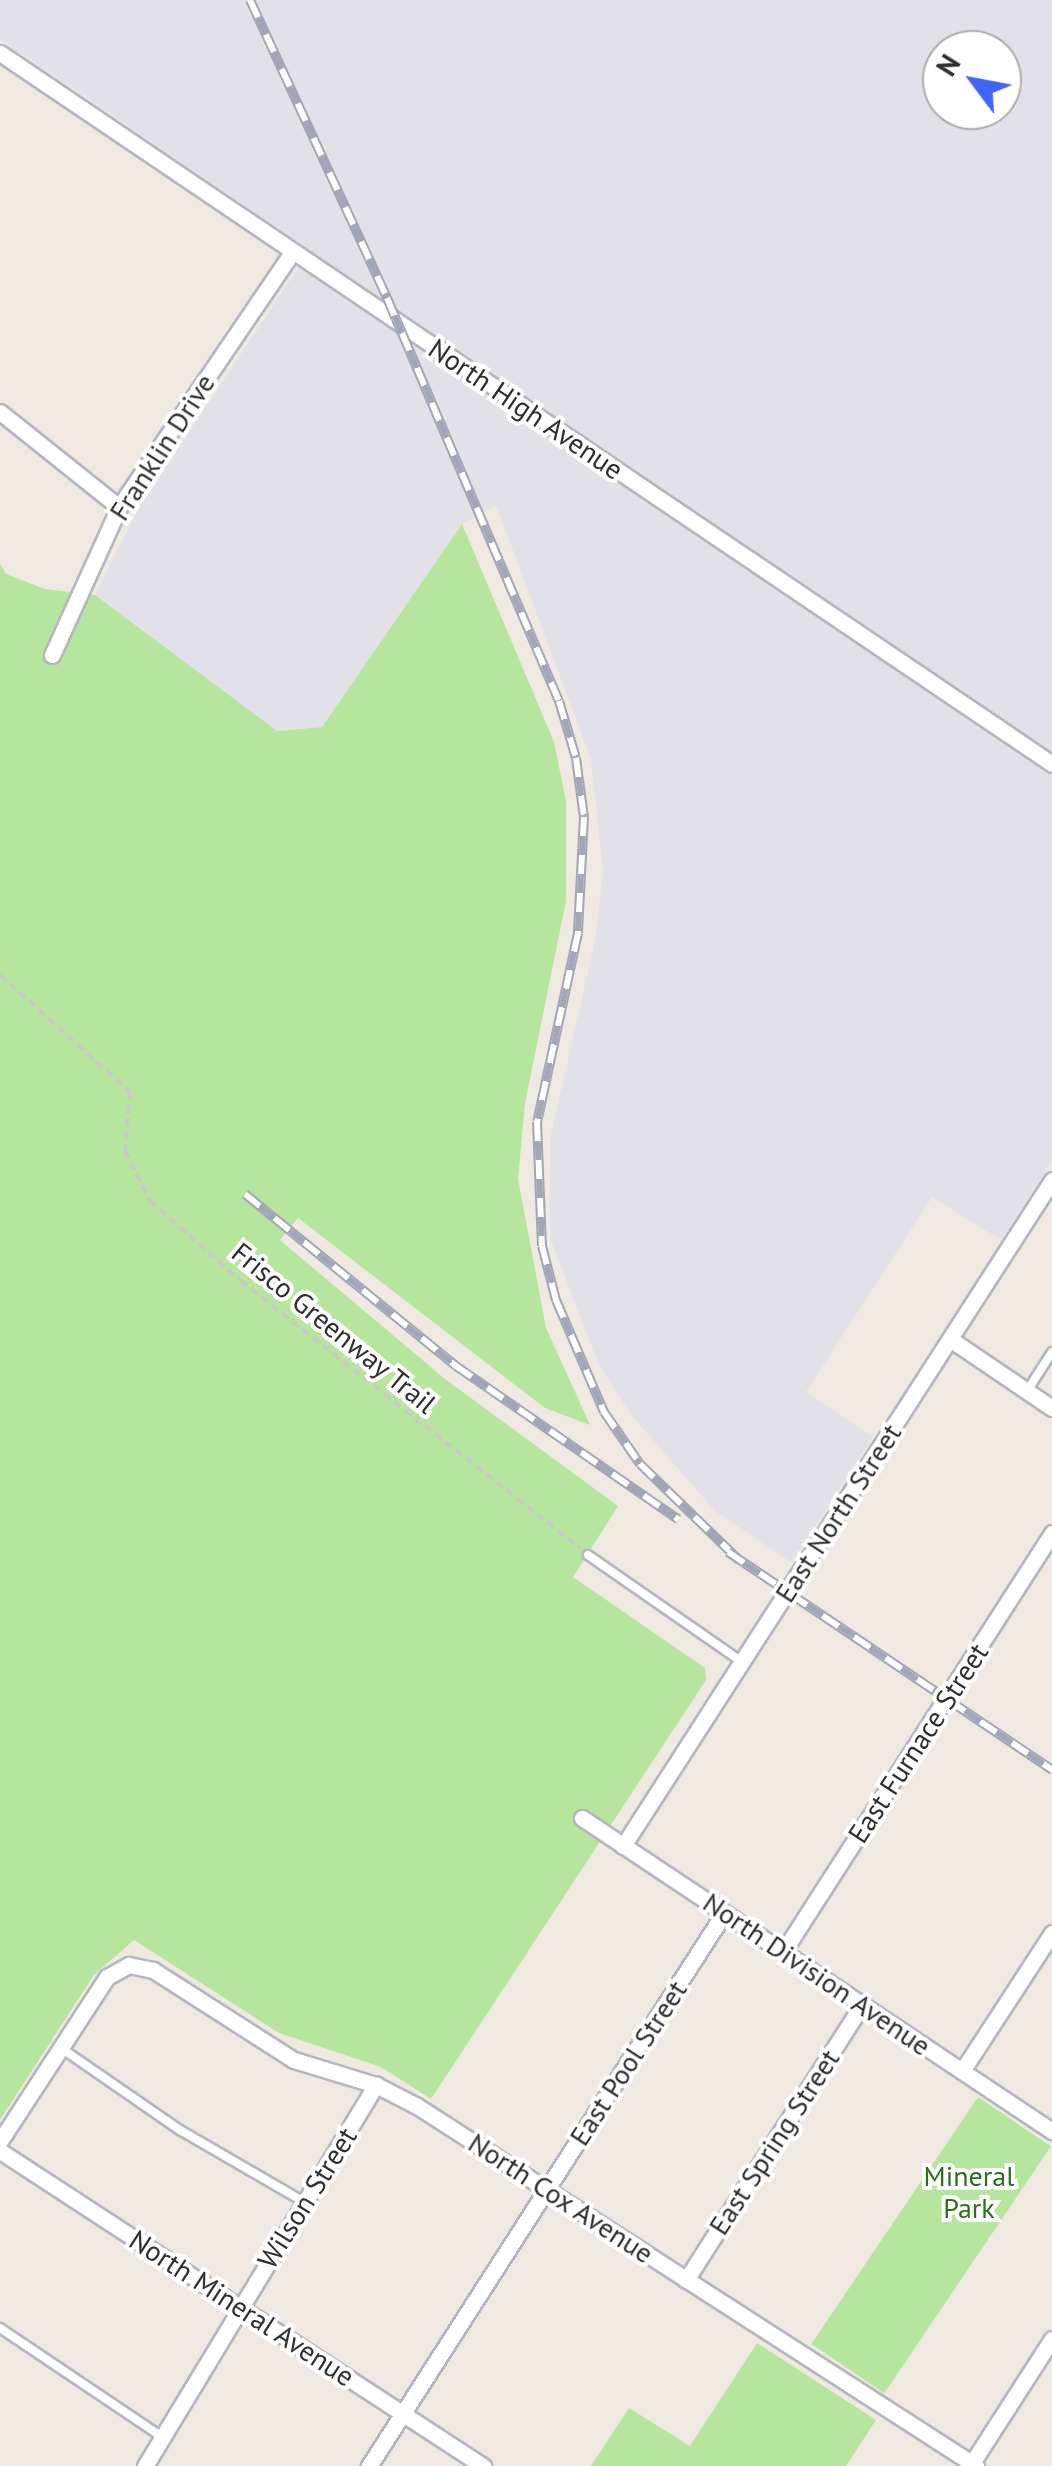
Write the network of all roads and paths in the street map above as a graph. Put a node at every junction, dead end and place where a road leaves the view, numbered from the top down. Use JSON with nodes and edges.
{"nodes":[{"id":1,"x":0,"y":53,"type":"edge"},
{"id":2,"x":292,"y":252,"type":"junction"},
{"id":3,"x":0,"y":412,"type":"edge"},
{"id":4,"x":119,"y":507,"type":"junction"},
{"id":5,"x":52,"y":654,"type":"dead end"},
{"id":6,"x":1052,"y":764,"type":"edge"},
{"id":7,"x":0,"y":975,"type":"edge"},
{"id":8,"x":1052,"y":1180,"type":"edge"},
{"id":9,"x":950,"y":1339,"type":"junction"},
{"id":10,"x":1052,"y":1352,"type":"edge"},
{"id":11,"x":1027,"y":1391,"type":"junction"},
{"id":12,"x":1052,"y":1408,"type":"edge"},
{"id":13,"x":1052,"y":1533,"type":"edge"},
{"id":14,"x":588,"y":1555,"type":"joint"},
{"id":15,"x":742,"y":1662,"type":"junction"},
{"id":16,"x":582,"y":1818,"type":"dead end"},
{"id":17,"x":624,"y":1846,"type":"junction"},
{"id":18,"x":724,"y":1913,"type":"junction"},
{"id":19,"x":1052,"y":1933,"type":"edge"},
{"id":20,"x":783,"y":1952,"type":"junction"},
{"id":21,"x":862,"y":2004,"type":"junction"},
{"id":22,"x":61,"y":2048,"type":"junction"},
{"id":23,"x":962,"y":2071,"type":"junction"},
{"id":24,"x":376,"y":2085,"type":"junction"},
{"id":25,"x":1052,"y":2131,"type":"edge"},
{"id":26,"x":0,"y":2141,"type":"edge"},
{"id":27,"x":0,"y":2151,"type":"edge"},
{"id":28,"x":547,"y":2189,"type":"junction"},
{"id":29,"x":304,"y":2202,"type":"junction"},
{"id":30,"x":686,"y":2280,"type":"junction"},
{"id":31,"x":240,"y":2306,"type":"junction"},
{"id":32,"x":0,"y":2328,"type":"edge"},
{"id":33,"x":1052,"y":2339,"type":"edge"},
{"id":34,"x":403,"y":2413,"type":"junction"},
{"id":35,"x":162,"y":2438,"type":"junction"},
{"id":36,"x":973,"y":2465,"type":"edge"},
{"id":37,"x":145,"y":2466,"type":"edge"},
{"id":38,"x":369,"y":2466,"type":"edge"},
{"id":39,"x":483,"y":2466,"type":"edge"}],
"edges":[{"from":1,"to":2,"type":"street","name":"North High Avenue"},
{"from":2,"to":4,"type":"street","name":"Franklin Drive"},
{"from":2,"to":6,"type":"street","name":"North High Avenue"},
{"from":3,"to":4,"type":"street"},
{"from":4,"to":5,"type":"street","name":"Franklin Drive"},
{"from":7,"to":14,"type":"path","name":"Frisco Greenway Trail"},
{"from":8,"to":9,"type":"street","name":"East North Street"},
{"from":9,"to":11,"type":"street"},
{"from":9,"to":15,"type":"street","name":"East North Street"},
{"from":10,"to":11,"type":"lane"},
{"from":11,"to":12,"type":"street"},
{"from":13,"to":20,"type":"street","name":"East Furnace Street"},
{"from":14,"to":15,"type":"lane"},
{"from":15,"to":17,"type":"street","name":"East North Street"},
{"from":16,"to":17,"type":"street","name":"North Division Avenue"},
{"from":17,"to":18,"type":"street","name":"North Division Avenue"},
{"from":18,"to":20,"type":"street","name":"North Division Avenue"},
{"from":18,"to":28,"type":"street","name":"East Pool Street"},
{"from":19,"to":23,"type":"street"},
{"from":20,"to":21,"type":"street","name":"North Division Avenue"},
{"from":21,"to":23,"type":"street","name":"North Division Avenue"},
{"from":21,"to":30,"type":"street","name":"East Spring Street"},
{"from":22,"to":24,"type":"street","name":"North Cox Avenue"},
{"from":22,"to":26,"type":"street"},
{"from":22,"to":29,"type":"lane"},
{"from":23,"to":25,"type":"street","name":"North Division Avenue"},
{"from":24,"to":28,"type":"street","name":"North Cox Avenue"},
{"from":24,"to":29,"type":"street","name":"Wilson Street"},
{"from":27,"to":31,"type":"street","name":"North Mineral Avenue"},
{"from":28,"to":30,"type":"street","name":"North Cox Avenue"},
{"from":28,"to":34,"type":"street","name":"East Pool Street"},
{"from":29,"to":31,"type":"street","name":"Wilson Street"},
{"from":30,"to":36,"type":"street","name":"North Cox Avenue"},
{"from":31,"to":34,"type":"street","name":"North Mineral Avenue"},
{"from":31,"to":35,"type":"street","name":"Wilson Street"},
{"from":32,"to":35,"type":"lane"},
{"from":33,"to":36,"type":"street"},
{"from":34,"to":38,"type":"street","name":"East Pool Street"},
{"from":34,"to":39,"type":"street","name":"North Mineral Avenue"},
{"from":35,"to":37,"type":"street","name":"Wilson Street"}]}
